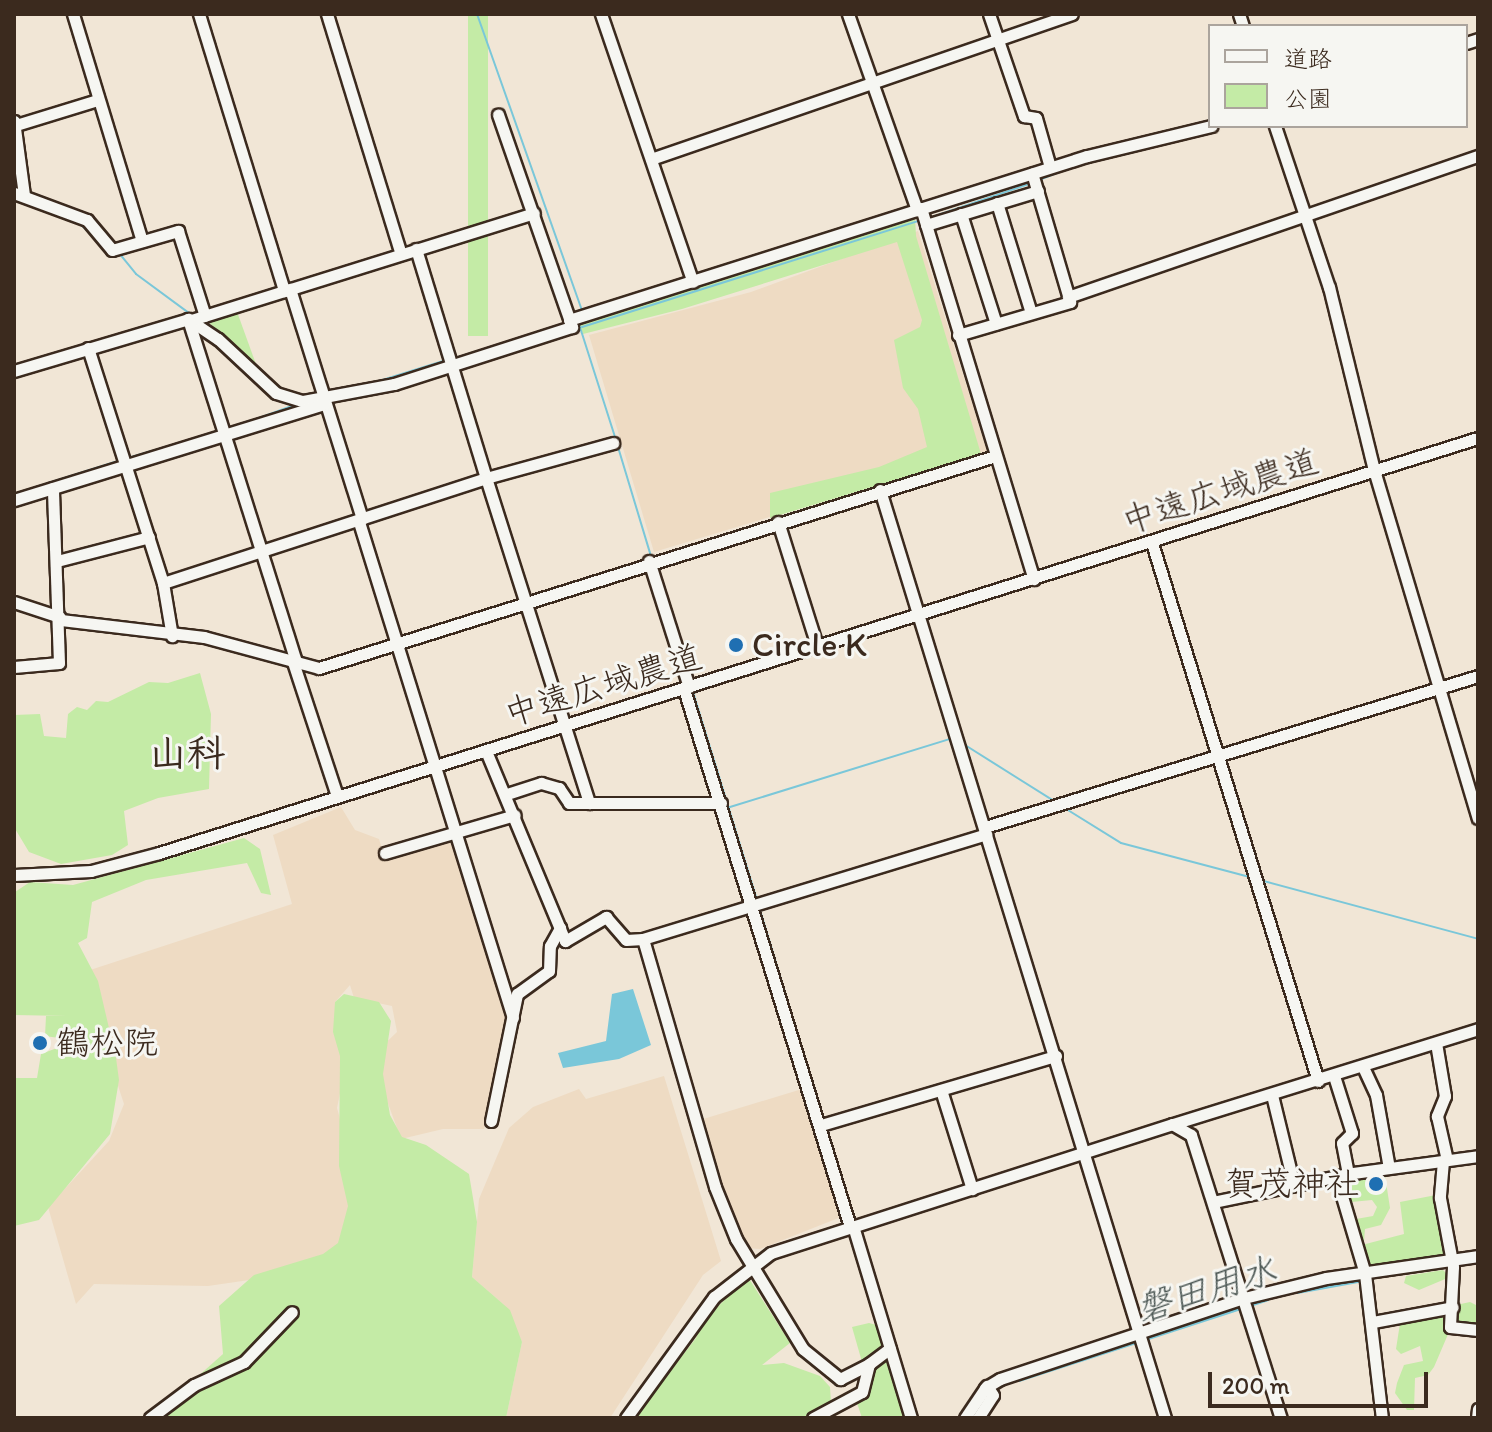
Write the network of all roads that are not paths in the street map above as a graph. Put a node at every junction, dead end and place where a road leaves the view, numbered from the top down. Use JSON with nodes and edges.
{"nodes":[{"id":1,"x":73,"y":14,"type":"edge"},
{"id":2,"x":199,"y":14,"type":"edge"},
{"id":3,"x":327,"y":14,"type":"edge"},
{"id":4,"x":601,"y":14,"type":"edge"},
{"id":5,"x":848,"y":14,"type":"edge"},
{"id":6,"x":989,"y":14,"type":"edge"},
{"id":7,"x":1072,"y":14,"type":"edge"},
{"id":8,"x":998,"y":40,"type":"junction"},
{"id":9,"x":872,"y":83,"type":"junction"},
{"id":10,"x":98,"y":100,"type":"junction"},
{"id":11,"x":498,"y":114,"type":"dead end"},
{"id":12,"x":15,"y":123,"type":"edge"},
{"id":13,"x":1208,"y":127,"type":"edge"},
{"id":14,"x":1276,"y":128,"type":"edge"},
{"id":15,"x":1478,"y":156,"type":"edge"},
{"id":16,"x":651,"y":159,"type":"junction"},
{"id":17,"x":1050,"y":167,"type":"junction"},
{"id":18,"x":1032,"y":173,"type":"junction"},
{"id":19,"x":1038,"y":191,"type":"junction"},
{"id":20,"x":19,"y":194,"type":"edge"},
{"id":21,"x":997,"y":203,"type":"junction"},
{"id":22,"x":919,"y":209,"type":"junction"},
{"id":23,"x":534,"y":213,"type":"junction"},
{"id":24,"x":961,"y":214,"type":"junction"},
{"id":25,"x":1306,"y":215,"type":"junction"},
{"id":26,"x":926,"y":225,"type":"junction"},
{"id":27,"x":142,"y":241,"type":"junction"},
{"id":28,"x":416,"y":249,"type":"junction"},
{"id":29,"x":401,"y":254,"type":"junction"},
{"id":30,"x":693,"y":282,"type":"junction"},
{"id":31,"x":287,"y":290,"type":"junction"},
{"id":32,"x":1068,"y":297,"type":"junction"},
{"id":33,"x":1031,"y":313,"type":"junction"},
{"id":34,"x":205,"y":316,"type":"junction"},
{"id":35,"x":190,"y":320,"type":"junction"},
{"id":36,"x":569,"y":320,"type":"junction"},
{"id":37,"x":996,"y":324,"type":"junction"},
{"id":38,"x":958,"y":335,"type":"junction"},
{"id":39,"x":88,"y":348,"type":"junction"},
{"id":40,"x":453,"y":367,"type":"junction"},
{"id":41,"x":14,"y":371,"type":"edge"},
{"id":42,"x":325,"y":401,"type":"junction"},
{"id":43,"x":224,"y":434,"type":"junction"},
{"id":44,"x":1478,"y":438,"type":"edge"},
{"id":45,"x":613,"y":443,"type":"dead end"},
{"id":46,"x":995,"y":456,"type":"junction"},
{"id":47,"x":126,"y":465,"type":"junction"},
{"id":48,"x":1374,"y":470,"type":"junction"},
{"id":49,"x":486,"y":479,"type":"junction"},
{"id":50,"x":53,"y":488,"type":"junction"},
{"id":51,"x":880,"y":490,"type":"junction"},
{"id":52,"x":14,"y":500,"type":"edge"},
{"id":53,"x":361,"y":520,"type":"junction"},
{"id":54,"x":778,"y":522,"type":"junction"},
{"id":55,"x":149,"y":537,"type":"junction"},
{"id":56,"x":1152,"y":543,"type":"junction"},
{"id":57,"x":262,"y":551,"type":"junction"},
{"id":58,"x":57,"y":561,"type":"junction"},
{"id":59,"x":649,"y":561,"type":"junction"},
{"id":60,"x":1034,"y":579,"type":"junction"},
{"id":61,"x":163,"y":583,"type":"junction"},
{"id":62,"x":526,"y":600,"type":"junction"},
{"id":63,"x":14,"y":602,"type":"edge"},
{"id":64,"x":919,"y":615,"type":"junction"},
{"id":65,"x":60,"y":618,"type":"junction"},
{"id":66,"x":172,"y":636,"type":"junction"},
{"id":67,"x":396,"y":642,"type":"junction"},
{"id":68,"x":817,"y":646,"type":"junction"},
{"id":69,"x":294,"y":660,"type":"junction"},
{"id":70,"x":14,"y":667,"type":"edge"},
{"id":71,"x":1478,"y":676,"type":"edge"},
{"id":72,"x":1440,"y":687,"type":"junction"},
{"id":73,"x":687,"y":688,"type":"junction"},
{"id":74,"x":566,"y":725,"type":"junction"},
{"id":75,"x":486,"y":751,"type":"junction"},
{"id":76,"x":1218,"y":756,"type":"junction"},
{"id":77,"x":435,"y":767,"type":"junction"},
{"id":78,"x":507,"y":794,"type":"junction"},
{"id":79,"x":337,"y":796,"type":"junction"},
{"id":80,"x":589,"y":803,"type":"junction"},
{"id":81,"x":721,"y":803,"type":"junction"},
{"id":82,"x":515,"y":815,"type":"junction"},
{"id":83,"x":1478,"y":818,"type":"edge"},
{"id":84,"x":986,"y":831,"type":"junction"},
{"id":85,"x":456,"y":832,"type":"junction"},
{"id":86,"x":385,"y":853,"type":"dead end"},
{"id":87,"x":14,"y":875,"type":"edge"},
{"id":88,"x":751,"y":904,"type":"junction"},
{"id":89,"x":560,"y":928,"type":"junction"},
{"id":90,"x":643,"y":939,"type":"junction"},
{"id":91,"x":513,"y":1018,"type":"junction"},
{"id":92,"x":1478,"y":1029,"type":"edge"},
{"id":93,"x":1436,"y":1043,"type":"junction"},
{"id":94,"x":1056,"y":1056,"type":"junction"},
{"id":95,"x":1363,"y":1067,"type":"junction"},
{"id":96,"x":1334,"y":1076,"type":"junction"},
{"id":97,"x":1318,"y":1081,"type":"junction"},
{"id":98,"x":941,"y":1090,"type":"junction"},
{"id":99,"x":1272,"y":1095,"type":"junction"},
{"id":100,"x":491,"y":1121,"type":"dead end"},
{"id":101,"x":1172,"y":1124,"type":"junction"},
{"id":102,"x":821,"y":1125,"type":"junction"},
{"id":103,"x":1085,"y":1153,"type":"junction"},
{"id":104,"x":1478,"y":1156,"type":"edge"},
{"id":105,"x":1445,"y":1160,"type":"junction"},
{"id":106,"x":1389,"y":1168,"type":"junction"},
{"id":107,"x":1342,"y":1175,"type":"junction"},
{"id":108,"x":1294,"y":1185,"type":"junction"},
{"id":109,"x":972,"y":1189,"type":"junction"},
{"id":110,"x":1213,"y":1202,"type":"junction"},
{"id":111,"x":852,"y":1226,"type":"junction"},
{"id":112,"x":1478,"y":1256,"type":"edge"},
{"id":113,"x":1453,"y":1263,"type":"junction"},
{"id":114,"x":751,"y":1265,"type":"junction"},
{"id":115,"x":1365,"y":1274,"type":"junction"},
{"id":116,"x":1244,"y":1298,"type":"junction"},
{"id":117,"x":1453,"y":1307,"type":"junction"},
{"id":118,"x":292,"y":1312,"type":"dead end"},
{"id":119,"x":1373,"y":1322,"type":"junction"},
{"id":120,"x":1478,"y":1330,"type":"edge"},
{"id":121,"x":1140,"y":1334,"type":"junction"},
{"id":122,"x":890,"y":1348,"type":"junction"},
{"id":123,"x":869,"y":1364,"type":"junction"},
{"id":124,"x":987,"y":1386,"type":"junction"},
{"id":125,"x":1478,"y":1409,"type":"edge"},
{"id":126,"x":150,"y":1418,"type":"edge"},
{"id":127,"x":626,"y":1418,"type":"edge"},
{"id":128,"x":813,"y":1418,"type":"edge"},
{"id":129,"x":911,"y":1418,"type":"edge"},
{"id":130,"x":965,"y":1418,"type":"edge"},
{"id":131,"x":978,"y":1418,"type":"edge"},
{"id":132,"x":1165,"y":1418,"type":"edge"},
{"id":133,"x":1281,"y":1418,"type":"edge"},
{"id":134,"x":1382,"y":1418,"type":"edge"},
{"id":135,"x":1477,"y":1418,"type":"edge"}],
"edges":[{"from":1,"to":10,"type":"street"},
{"from":2,"to":31,"type":"street"},
{"from":3,"to":29,"type":"street"},
{"from":4,"to":16,"type":"street"},
{"from":5,"to":9,"type":"street"},
{"from":6,"to":8,"type":"street"},
{"from":7,"to":8,"type":"street"},
{"from":8,"to":9,"type":"street"},
{"from":8,"to":17,"type":"street"},
{"from":9,"to":16,"type":"street"},
{"from":9,"to":22,"type":"street"},
{"from":10,"to":12,"type":"street"},
{"from":10,"to":27,"type":"street"},
{"from":11,"to":23,"type":"street"},
{"from":12,"to":20,"type":"street"},
{"from":13,"to":17,"type":"street"},
{"from":14,"to":25,"type":"street"},
{"from":15,"to":25,"type":"street"},
{"from":16,"to":30,"type":"street"},
{"from":17,"to":18,"type":"street"},
{"from":18,"to":19,"type":"street"},
{"from":18,"to":22,"type":"street"},
{"from":19,"to":21,"type":"street"},
{"from":19,"to":32,"type":"street"},
{"from":20,"to":27,"type":"street"},
{"from":21,"to":24,"type":"street"},
{"from":21,"to":33,"type":"street"},
{"from":22,"to":26,"type":"street"},
{"from":22,"to":30,"type":"street"},
{"from":23,"to":28,"type":"street"},
{"from":23,"to":36,"type":"street"},
{"from":24,"to":26,"type":"street"},
{"from":24,"to":37,"type":"street"},
{"from":25,"to":32,"type":"street"},
{"from":25,"to":48,"type":"street"},
{"from":26,"to":38,"type":"street"},
{"from":27,"to":34,"type":"street"},
{"from":28,"to":29,"type":"street"},
{"from":28,"to":40,"type":"street"},
{"from":29,"to":31,"type":"street"},
{"from":30,"to":36,"type":"street"},
{"from":31,"to":34,"type":"street"},
{"from":31,"to":42,"type":"street"},
{"from":32,"to":33,"type":"street"},
{"from":33,"to":37,"type":"street"},
{"from":34,"to":35,"type":"street"},
{"from":35,"to":39,"type":"street"},
{"from":35,"to":42,"type":"street"},
{"from":35,"to":43,"type":"street"},
{"from":36,"to":40,"type":"street"},
{"from":37,"to":38,"type":"street"},
{"from":38,"to":46,"type":"street"},
{"from":39,"to":41,"type":"street"},
{"from":39,"to":47,"type":"street"},
{"from":40,"to":42,"type":"street"},
{"from":40,"to":49,"type":"street"},
{"from":42,"to":43,"type":"street"},
{"from":42,"to":53,"type":"street"},
{"from":43,"to":47,"type":"street"},
{"from":43,"to":57,"type":"street"},
{"from":44,"to":48,"type":"street","name":"中遠広域農道"},
{"from":45,"to":49,"type":"street"},
{"from":46,"to":51,"type":"street"},
{"from":46,"to":60,"type":"street"},
{"from":47,"to":50,"type":"street"},
{"from":47,"to":55,"type":"street"},
{"from":48,"to":56,"type":"street","name":"中遠広域農道"},
{"from":48,"to":72,"type":"street"},
{"from":49,"to":53,"type":"street"},
{"from":49,"to":62,"type":"street"},
{"from":50,"to":52,"type":"street"},
{"from":50,"to":58,"type":"street"},
{"from":51,"to":54,"type":"street"},
{"from":51,"to":64,"type":"street"},
{"from":53,"to":57,"type":"street"},
{"from":53,"to":67,"type":"street"},
{"from":54,"to":59,"type":"street"},
{"from":54,"to":68,"type":"street"},
{"from":55,"to":58,"type":"street"},
{"from":55,"to":61,"type":"street"},
{"from":56,"to":60,"type":"street","name":"中遠広域農道"},
{"from":56,"to":76,"type":"street"},
{"from":57,"to":61,"type":"street"},
{"from":57,"to":69,"type":"street"},
{"from":58,"to":65,"type":"street"},
{"from":59,"to":62,"type":"street"},
{"from":59,"to":73,"type":"street"},
{"from":60,"to":64,"type":"street","name":"中遠広域農道"},
{"from":61,"to":66,"type":"street"},
{"from":62,"to":67,"type":"street"},
{"from":62,"to":74,"type":"street"},
{"from":63,"to":65,"type":"street"},
{"from":64,"to":68,"type":"street","name":"中遠広域農道"},
{"from":64,"to":84,"type":"street"},
{"from":65,"to":66,"type":"street"},
{"from":65,"to":70,"type":"street"},
{"from":66,"to":69,"type":"street"},
{"from":67,"to":69,"type":"street"},
{"from":67,"to":77,"type":"street"},
{"from":68,"to":73,"type":"street","name":"中遠広域農道"},
{"from":69,"to":79,"type":"street"},
{"from":71,"to":72,"type":"street"},
{"from":72,"to":76,"type":"street"},
{"from":72,"to":83,"type":"street"},
{"from":73,"to":74,"type":"street","name":"中遠広域農道"},
{"from":73,"to":81,"type":"street"},
{"from":74,"to":75,"type":"street","name":"中遠広域農道"},
{"from":74,"to":80,"type":"street"},
{"from":75,"to":77,"type":"street","name":"中遠広域農道"},
{"from":75,"to":78,"type":"street"},
{"from":76,"to":84,"type":"street"},
{"from":76,"to":97,"type":"street"},
{"from":77,"to":79,"type":"street","name":"中遠広域農道"},
{"from":77,"to":85,"type":"street"},
{"from":78,"to":80,"type":"street"},
{"from":78,"to":82,"type":"street"},
{"from":79,"to":87,"type":"street","name":"中遠広域農道"},
{"from":80,"to":81,"type":"street"},
{"from":81,"to":88,"type":"street"},
{"from":82,"to":85,"type":"street"},
{"from":82,"to":89,"type":"street"},
{"from":84,"to":88,"type":"street"},
{"from":84,"to":94,"type":"street"},
{"from":85,"to":86,"type":"street"},
{"from":85,"to":91,"type":"street"},
{"from":88,"to":90,"type":"street"},
{"from":88,"to":102,"type":"street"},
{"from":89,"to":90,"type":"street"},
{"from":89,"to":91,"type":"street"},
{"from":90,"to":114,"type":"street"},
{"from":91,"to":100,"type":"street"},
{"from":92,"to":93,"type":"street"},
{"from":93,"to":95,"type":"street"},
{"from":93,"to":105,"type":"street"},
{"from":94,"to":98,"type":"street"},
{"from":94,"to":103,"type":"street"},
{"from":95,"to":96,"type":"street"},
{"from":95,"to":106,"type":"street"},
{"from":96,"to":97,"type":"street"},
{"from":96,"to":107,"type":"street"},
{"from":97,"to":99,"type":"street"},
{"from":98,"to":102,"type":"street"},
{"from":98,"to":109,"type":"street"},
{"from":99,"to":101,"type":"street"},
{"from":99,"to":108,"type":"street"},
{"from":101,"to":103,"type":"street"},
{"from":101,"to":110,"type":"street"},
{"from":102,"to":111,"type":"street"},
{"from":103,"to":109,"type":"street"},
{"from":103,"to":121,"type":"street"},
{"from":104,"to":105,"type":"street"},
{"from":105,"to":106,"type":"street"},
{"from":105,"to":113,"type":"street"},
{"from":106,"to":107,"type":"street"},
{"from":107,"to":108,"type":"street"},
{"from":107,"to":115,"type":"street"},
{"from":108,"to":110,"type":"street"},
{"from":109,"to":111,"type":"street"},
{"from":110,"to":116,"type":"street"},
{"from":111,"to":114,"type":"street"},
{"from":111,"to":122,"type":"street"},
{"from":112,"to":113,"type":"street"},
{"from":113,"to":115,"type":"street"},
{"from":113,"to":117,"type":"street"},
{"from":114,"to":123,"type":"street"},
{"from":114,"to":127,"type":"street"},
{"from":115,"to":116,"type":"street"},
{"from":115,"to":119,"type":"street"},
{"from":116,"to":121,"type":"street"},
{"from":116,"to":133,"type":"street"},
{"from":117,"to":119,"type":"street"},
{"from":117,"to":120,"type":"street"},
{"from":118,"to":126,"type":"street"},
{"from":119,"to":134,"type":"street"},
{"from":121,"to":124,"type":"street"},
{"from":121,"to":132,"type":"street"},
{"from":122,"to":123,"type":"street"},
{"from":122,"to":129,"type":"street"},
{"from":123,"to":128,"type":"street"},
{"from":124,"to":130,"type":"street"},
{"from":124,"to":131,"type":"street"},
{"from":125,"to":135,"type":"street"}]}
